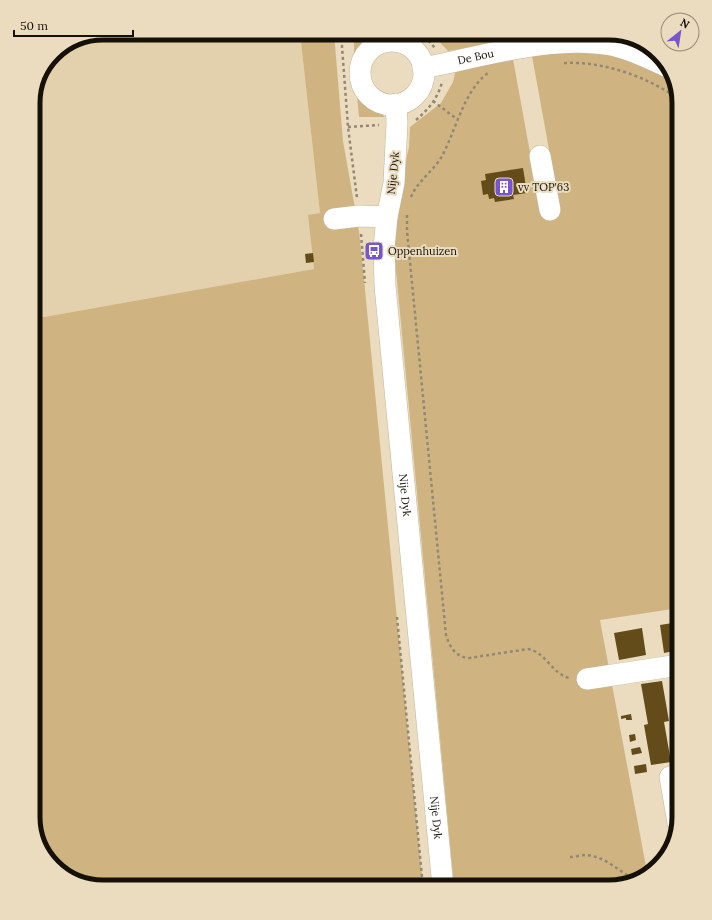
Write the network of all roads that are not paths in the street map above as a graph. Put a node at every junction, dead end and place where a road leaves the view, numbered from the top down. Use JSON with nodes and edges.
{"nodes":[{"id":1,"x":384,"y":40,"type":"edge"},
{"id":2,"x":396,"y":40,"type":"edge"},
{"id":3,"x":656,"y":62,"type":"edge"},
{"id":4,"x":423,"y":68,"type":"junction"},
{"id":5,"x":396,"y":104,"type":"junction"},
{"id":6,"x":540,"y":156,"type":"dead end"},
{"id":7,"x":550,"y":210,"type":"dead end"},
{"id":8,"x":387,"y":217,"type":"junction"},
{"id":9,"x":334,"y":219,"type":"dead end"},
{"id":10,"x":672,"y":666,"type":"edge"},
{"id":11,"x":588,"y":679,"type":"road end"},
{"id":12,"x":672,"y":777,"type":"edge"},
{"id":13,"x":672,"y":788,"type":"edge"},
{"id":14,"x":442,"y":880,"type":"edge"}],
"edges":[{"from":1,"to":5,"type":"street"},
{"from":2,"to":4,"type":"street"},
{"from":3,"to":4,"type":"street","name":"De Bou"},
{"from":4,"to":5,"type":"street"},
{"from":5,"to":8,"type":"street","name":"Nije Dyk"},
{"from":6,"to":7,"type":"street"},
{"from":8,"to":9,"type":"street"},
{"from":8,"to":14,"type":"street","name":"Nije Dyk"},
{"from":10,"to":11,"type":"street"},
{"from":12,"to":13,"type":"street"}]}
